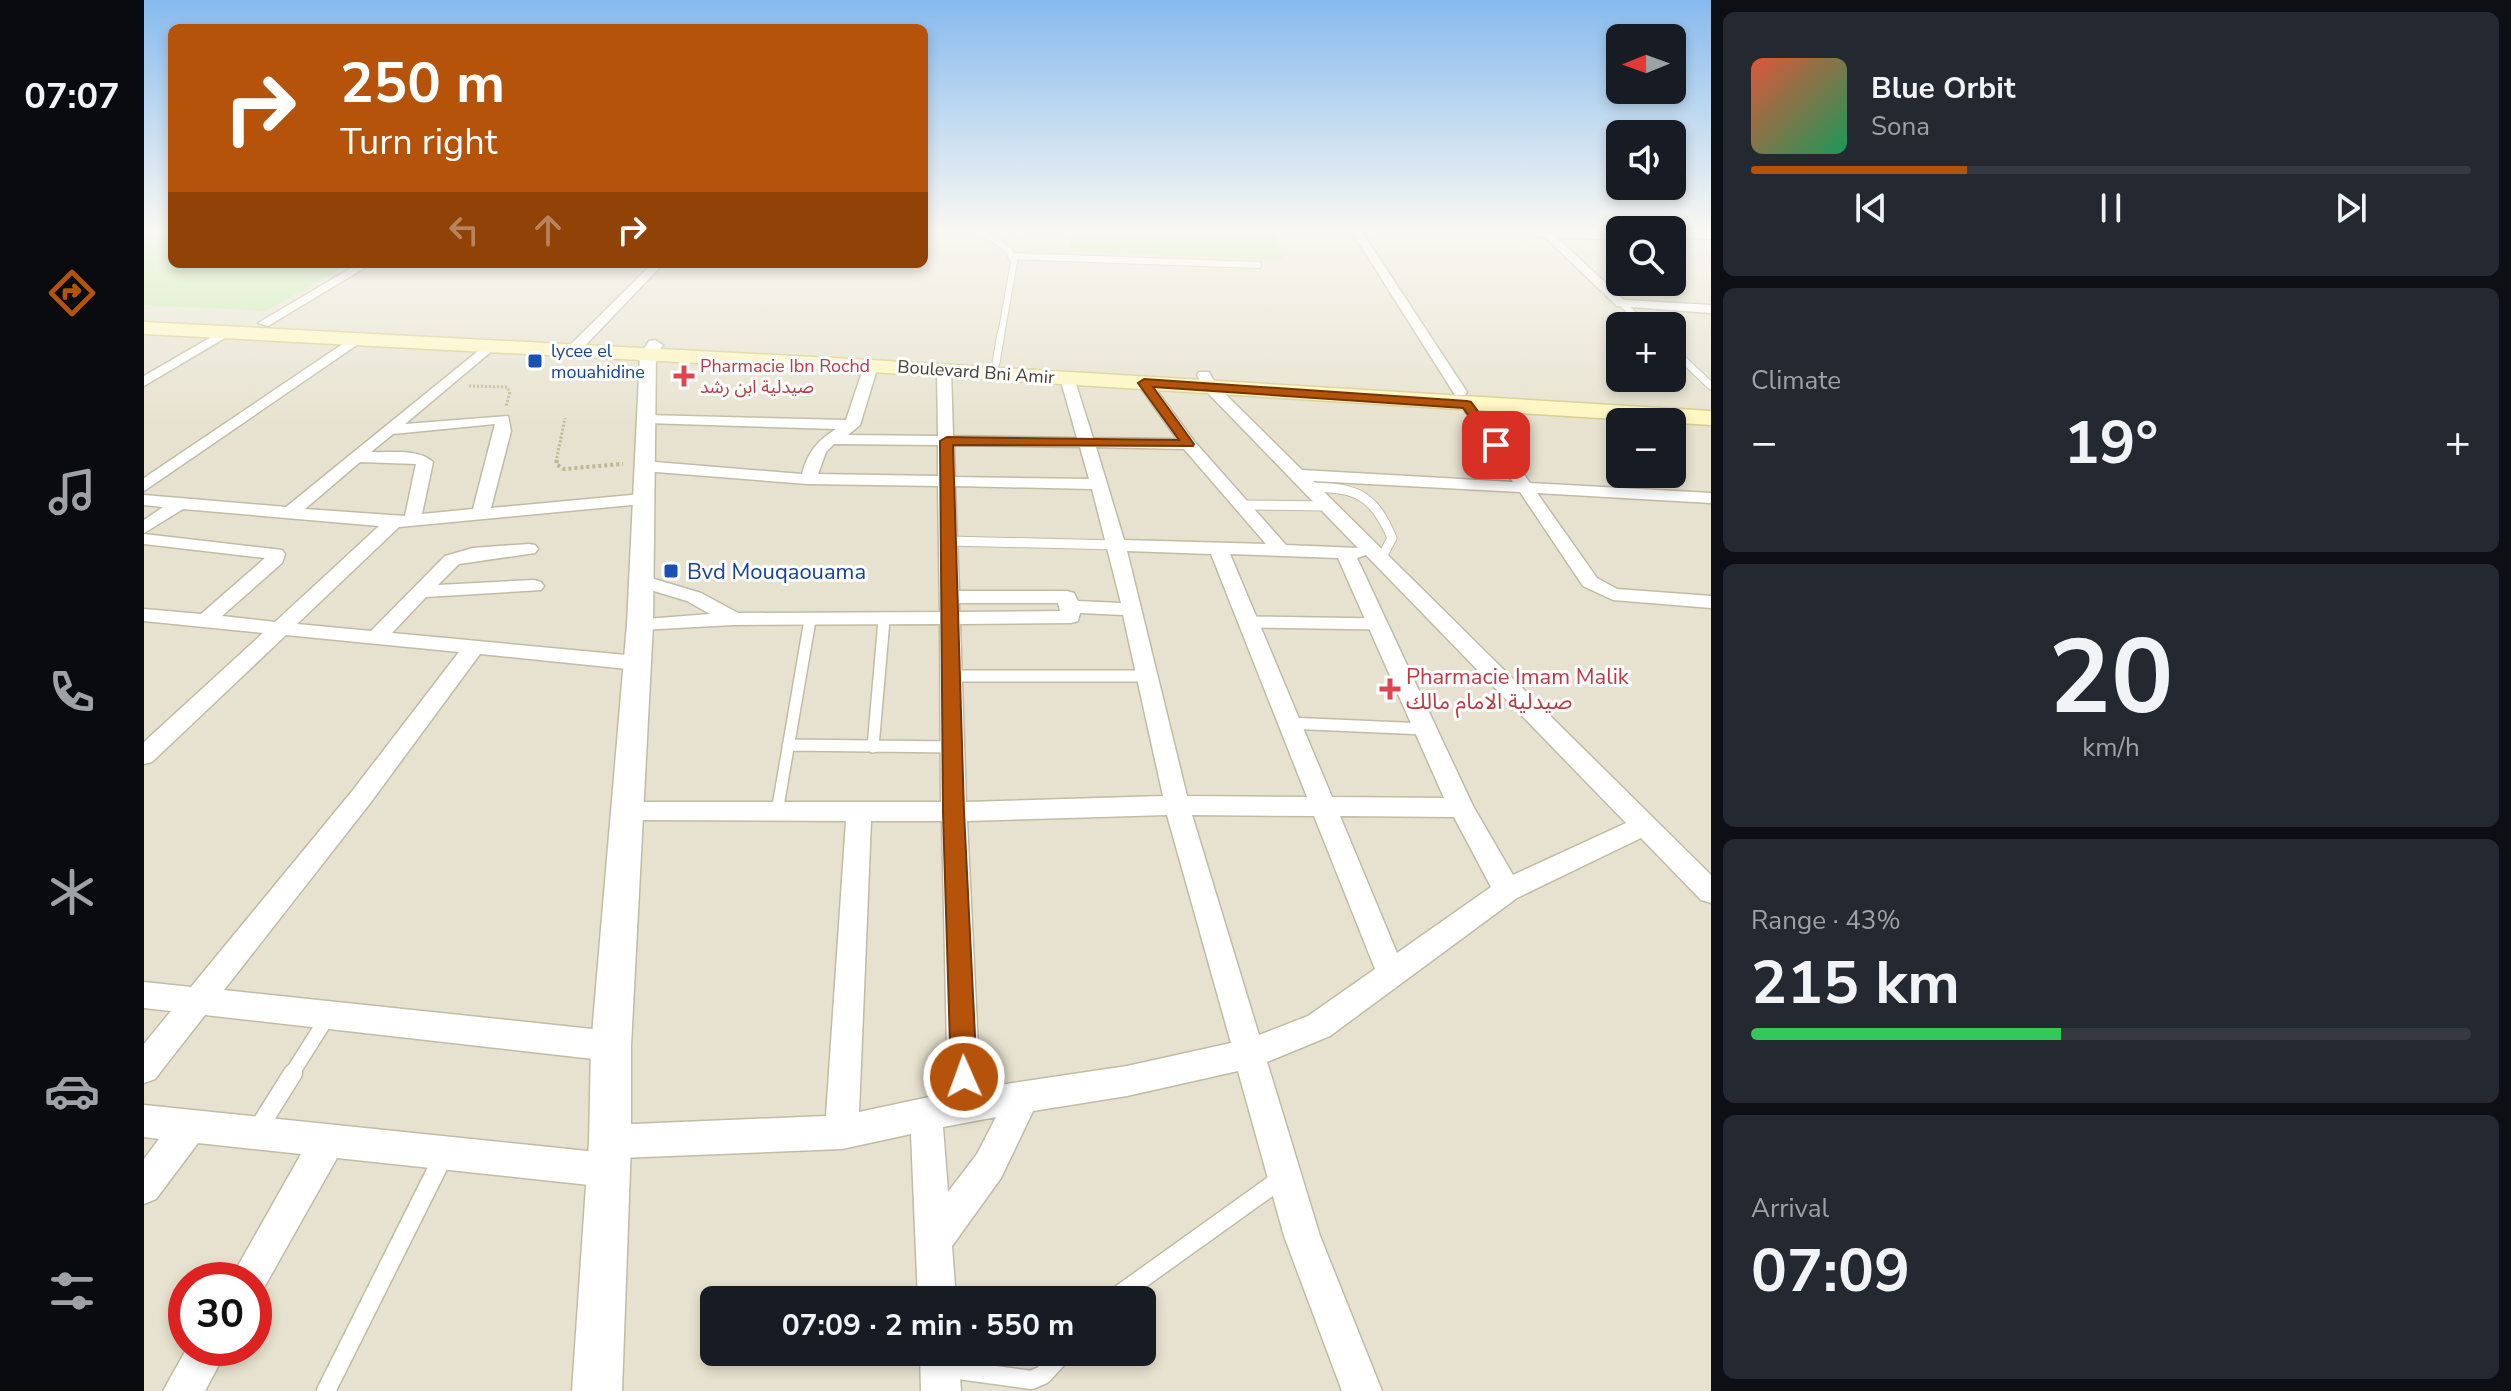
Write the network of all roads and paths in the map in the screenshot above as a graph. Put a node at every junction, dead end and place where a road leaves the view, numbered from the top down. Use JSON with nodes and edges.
{"nodes":[{"id":1,"x":309,"y":297,"type":"edge"},
{"id":2,"x":625,"y":297,"type":"edge"},
{"id":3,"x":1008,"y":297,"type":"edge"},
{"id":4,"x":1399,"y":297,"type":"edge"},
{"id":5,"x":1614,"y":297,"type":"edge"},
{"id":6,"x":1621,"y":303,"type":"junction"},
{"id":7,"x":1711,"y":309,"type":"edge"},
{"id":8,"x":1631,"y":312,"type":"edge"},
{"id":9,"x":144,"y":316,"type":"edge"},
{"id":10,"x":264,"y":323,"type":"junction"},
{"id":11,"x":144,"y":328,"type":"edge"},
{"id":12,"x":229,"y":332,"type":"junction"},
{"id":13,"x":358,"y":340,"type":"junction"},
{"id":14,"x":488,"y":347,"type":"junction"},
{"id":15,"x":576,"y":347,"type":"junction"},
{"id":16,"x":652,"y":350,"type":"junction"},
{"id":17,"x":1686,"y":362,"type":"edge"},
{"id":18,"x":996,"y":363,"type":"junction"},
{"id":19,"x":871,"y":366,"type":"junction"},
{"id":20,"x":944,"y":370,"type":"junction"},
{"id":21,"x":1067,"y":378,"type":"junction"},
{"id":22,"x":1207,"y":381,"type":"junction"},
{"id":23,"x":144,"y":382,"type":"edge"},
{"id":24,"x":1144,"y":383,"type":"junction"},
{"id":25,"x":1711,"y":386,"type":"edge"},
{"id":26,"x":440,"y":387,"type":"junction"},
{"id":27,"x":1464,"y":398,"type":"junction"},
{"id":28,"x":1711,"y":407,"type":"edge"},
{"id":29,"x":565,"y":418,"type":"dead end"},
{"id":30,"x":1711,"y":418,"type":"edge"},
{"id":31,"x":503,"y":419,"type":"junction"},
{"id":32,"x":646,"y":419,"type":"junction"},
{"id":33,"x":852,"y":425,"type":"junction"},
{"id":34,"x":388,"y":430,"type":"junction"},
{"id":35,"x":829,"y":439,"type":"junction"},
{"id":36,"x":947,"y":441,"type":"junction"},
{"id":37,"x":1088,"y":443,"type":"junction"},
{"id":38,"x":1188,"y":444,"type":"junction"},
{"id":39,"x":356,"y":457,"type":"junction"},
{"id":40,"x":643,"y":464,"type":"junction"},
{"id":41,"x":808,"y":479,"type":"junction"},
{"id":42,"x":1303,"y":481,"type":"junction"},
{"id":43,"x":948,"y":482,"type":"junction"},
{"id":44,"x":1100,"y":484,"type":"junction"},
{"id":45,"x":144,"y":486,"type":"edge"},
{"id":46,"x":1526,"y":487,"type":"junction"},
{"id":47,"x":1711,"y":498,"type":"edge"},
{"id":48,"x":642,"y":499,"type":"junction"},
{"id":49,"x":144,"y":500,"type":"edge"},
{"id":50,"x":178,"y":504,"type":"junction"},
{"id":51,"x":1240,"y":505,"type":"junction"},
{"id":52,"x":1328,"y":506,"type":"junction"},
{"id":53,"x":288,"y":514,"type":"junction"},
{"id":54,"x":480,"y":516,"type":"junction"},
{"id":55,"x":403,"y":522,"type":"junction"},
{"id":56,"x":144,"y":528,"type":"edge"},
{"id":57,"x":144,"y":539,"type":"edge"},
{"id":58,"x":949,"y":541,"type":"junction"},
{"id":59,"x":1117,"y":545,"type":"junction"},
{"id":60,"x":529,"y":549,"type":"dead end"},
{"id":61,"x":1219,"y":550,"type":"junction"},
{"id":62,"x":1281,"y":551,"type":"junction"},
{"id":63,"x":1345,"y":553,"type":"junction"},
{"id":64,"x":1378,"y":556,"type":"junction"},
{"id":65,"x":641,"y":581,"type":"junction"},
{"id":66,"x":534,"y":586,"type":"dead end"},
{"id":67,"x":420,"y":592,"type":"junction"},
{"id":68,"x":1711,"y":602,"type":"edge"},
{"id":69,"x":951,"y":608,"type":"junction"},
{"id":70,"x":1130,"y":609,"type":"junction"},
{"id":71,"x":144,"y":615,"type":"edge"},
{"id":72,"x":733,"y":619,"type":"junction"},
{"id":73,"x":810,"y":619,"type":"junction"},
{"id":74,"x":884,"y":619,"type":"junction"},
{"id":75,"x":205,"y":621,"type":"junction"},
{"id":76,"x":1248,"y":622,"type":"junction"},
{"id":77,"x":640,"y":624,"type":"junction"},
{"id":78,"x":1380,"y":624,"type":"junction"},
{"id":79,"x":279,"y":628,"type":"junction"},
{"id":80,"x":377,"y":636,"type":"junction"},
{"id":81,"x":476,"y":645,"type":"junction"},
{"id":82,"x":637,"y":663,"type":"junction"},
{"id":83,"x":951,"y":676,"type":"junction"},
{"id":84,"x":1146,"y":676,"type":"junction"},
{"id":85,"x":1288,"y":723,"type":"junction"},
{"id":86,"x":1426,"y":729,"type":"junction"},
{"id":87,"x":788,"y":745,"type":"junction"},
{"id":88,"x":873,"y":747,"type":"junction"},
{"id":89,"x":953,"y":747,"type":"junction"},
{"id":90,"x":144,"y":756,"type":"edge"},
{"id":91,"x":1177,"y":805,"type":"junction"},
{"id":92,"x":1321,"y":806,"type":"junction"},
{"id":93,"x":1461,"y":808,"type":"junction"},
{"id":94,"x":630,"y":811,"type":"junction"},
{"id":95,"x":777,"y":812,"type":"junction"},
{"id":96,"x":859,"y":812,"type":"junction"},
{"id":97,"x":954,"y":812,"type":"junction"},
{"id":98,"x":1645,"y":825,"type":"junction"},
{"id":99,"x":1507,"y":890,"type":"junction"},
{"id":100,"x":1711,"y":892,"type":"edge"},
{"id":101,"x":1392,"y":976,"type":"junction"},
{"id":102,"x":144,"y":995,"type":"edge"},
{"id":103,"x":195,"y":1002,"type":"junction"},
{"id":104,"x":328,"y":1015,"type":"junction"},
{"id":105,"x":611,"y":1046,"type":"junction"},
{"id":106,"x":1249,"y":1054,"type":"junction"},
{"id":107,"x":144,"y":1068,"type":"edge"},
{"id":108,"x":1023,"y":1098,"type":"junction"},
{"id":109,"x":965,"y":1106,"type":"junction"},
{"id":110,"x":926,"y":1114,"type":"junction"},
{"id":111,"x":144,"y":1121,"type":"edge"},
{"id":112,"x":190,"y":1126,"type":"junction"},
{"id":113,"x":842,"y":1132,"type":"junction"},
{"id":114,"x":256,"y":1133,"type":"junction"},
{"id":115,"x":328,"y":1140,"type":"junction"},
{"id":116,"x":445,"y":1153,"type":"junction"},
{"id":117,"x":609,"y":1156,"type":"junction"},
{"id":118,"x":1285,"y":1177,"type":"junction"},
{"id":119,"x":144,"y":1187,"type":"edge"},
{"id":120,"x":935,"y":1239,"type":"junction"},
{"id":121,"x":258,"y":1262,"type":"edge"},
{"id":122,"x":937,"y":1286,"type":"edge"},
{"id":123,"x":1132,"y":1286,"type":"edge"},
{"id":124,"x":198,"y":1366,"type":"edge"},
{"id":125,"x":1051,"y":1366,"type":"edge"},
{"id":126,"x":940,"y":1370,"type":"edge"},
{"id":127,"x":183,"y":1391,"type":"edge"},
{"id":128,"x":326,"y":1391,"type":"edge"},
{"id":129,"x":597,"y":1391,"type":"edge"},
{"id":130,"x":1362,"y":1391,"type":"edge"}],
"edges":[{"from":1,"to":10,"type":"street"},
{"from":2,"to":15,"type":"street"},
{"from":3,"to":18,"type":"lane"},
{"from":4,"to":27,"type":"street"},
{"from":5,"to":6,"type":"street"},
{"from":6,"to":7,"type":"street"},
{"from":6,"to":8,"type":"lane"},
{"from":9,"to":10,"type":"main road","name":"Boulevard Bni Amir"},
{"from":10,"to":15,"type":"main road","name":"Boulevard Bni Amir"},
{"from":11,"to":12,"type":"main road","name":"Boulevard Bni Amir"},
{"from":12,"to":13,"type":"main road","name":"Boulevard Bni Amir"},
{"from":12,"to":23,"type":"street"},
{"from":13,"to":14,"type":"main road","name":"Boulevard Bni Amir"},
{"from":13,"to":45,"type":"street"},
{"from":14,"to":15,"type":"main road","name":"Boulevard Bni Amir"},
{"from":14,"to":26,"type":"street"},
{"from":15,"to":16,"type":"main road","name":"Boulevard Bni Amir"},
{"from":16,"to":18,"type":"main road","name":"Boulevard Bni Amir"},
{"from":16,"to":19,"type":"main road","name":"Boulevard Bni Amir"},
{"from":16,"to":32,"type":"street"},
{"from":17,"to":25,"type":"lane"},
{"from":18,"to":22,"type":"main road","name":"Boulevard Bni Amir"},
{"from":19,"to":20,"type":"main road","name":"Boulevard Bni Amir"},
{"from":19,"to":33,"type":"street"},
{"from":20,"to":21,"type":"main road","name":"Boulevard Bni Amir"},
{"from":20,"to":36,"type":"street"},
{"from":21,"to":24,"type":"main road","name":"Boulevard Bni Amir"},
{"from":21,"to":37,"type":"street"},
{"from":22,"to":24,"type":"main road","name":"Boulevard Bni Amir"},
{"from":22,"to":27,"type":"main road","name":"Boulevard Bni Amir"},
{"from":22,"to":42,"type":"street"},
{"from":24,"to":38,"type":"street"},
{"from":26,"to":31,"type":"path"},
{"from":26,"to":34,"type":"street"},
{"from":27,"to":28,"type":"main road","name":"Boulevard Bni Amir"},
{"from":27,"to":30,"type":"main road","name":"Boulevard Bni Amir"},
{"from":27,"to":46,"type":"street"},
{"from":29,"to":40,"type":"path"},
{"from":31,"to":34,"type":"street"},
{"from":31,"to":54,"type":"street"},
{"from":32,"to":33,"type":"street"},
{"from":32,"to":40,"type":"street"},
{"from":33,"to":35,"type":"street"},
{"from":34,"to":39,"type":"street"},
{"from":35,"to":36,"type":"street"},
{"from":35,"to":41,"type":"street"},
{"from":36,"to":37,"type":"street"},
{"from":36,"to":43,"type":"street"},
{"from":37,"to":38,"type":"street"},
{"from":37,"to":44,"type":"street"},
{"from":38,"to":51,"type":"street"},
{"from":39,"to":53,"type":"street"},
{"from":39,"to":55,"type":"street"},
{"from":40,"to":41,"type":"street"},
{"from":40,"to":48,"type":"street"},
{"from":41,"to":43,"type":"street"},
{"from":42,"to":46,"type":"street"},
{"from":42,"to":52,"type":"street"},
{"from":42,"to":64,"type":"lane"},
{"from":43,"to":44,"type":"street"},
{"from":43,"to":58,"type":"street"},
{"from":44,"to":59,"type":"street"},
{"from":46,"to":47,"type":"street"},
{"from":46,"to":68,"type":"street"},
{"from":48,"to":54,"type":"street"},
{"from":48,"to":65,"type":"street"},
{"from":49,"to":50,"type":"street"},
{"from":50,"to":53,"type":"street"},
{"from":50,"to":56,"type":"street"},
{"from":51,"to":52,"type":"lane"},
{"from":51,"to":62,"type":"street"},
{"from":52,"to":64,"type":"street"},
{"from":53,"to":55,"type":"street"},
{"from":54,"to":55,"type":"street"},
{"from":55,"to":79,"type":"street"},
{"from":57,"to":75,"type":"street"},
{"from":58,"to":59,"type":"lane"},
{"from":58,"to":69,"type":"street"},
{"from":59,"to":61,"type":"street"},
{"from":59,"to":70,"type":"street"},
{"from":60,"to":67,"type":"street"},
{"from":61,"to":62,"type":"street"},
{"from":61,"to":76,"type":"street"},
{"from":62,"to":63,"type":"street"},
{"from":63,"to":64,"type":"street"},
{"from":63,"to":78,"type":"street"},
{"from":64,"to":98,"type":"street"},
{"from":65,"to":72,"type":"street"},
{"from":65,"to":77,"type":"street"},
{"from":66,"to":67,"type":"street"},
{"from":67,"to":80,"type":"street"},
{"from":69,"to":70,"type":"street"},
{"from":69,"to":74,"type":"street"},
{"from":69,"to":83,"type":"street"},
{"from":70,"to":84,"type":"street"},
{"from":71,"to":75,"type":"street"},
{"from":72,"to":73,"type":"street"},
{"from":72,"to":77,"type":"street"},
{"from":73,"to":74,"type":"street"},
{"from":73,"to":87,"type":"lane"},
{"from":74,"to":88,"type":"lane"},
{"from":75,"to":79,"type":"street"},
{"from":76,"to":78,"type":"lane"},
{"from":76,"to":85,"type":"street"},
{"from":77,"to":82,"type":"street"},
{"from":78,"to":86,"type":"street"},
{"from":79,"to":80,"type":"street"},
{"from":79,"to":90,"type":"street"},
{"from":80,"to":81,"type":"street"},
{"from":81,"to":82,"type":"street"},
{"from":81,"to":103,"type":"street"},
{"from":82,"to":94,"type":"street"},
{"from":83,"to":84,"type":"lane"},
{"from":83,"to":89,"type":"street"},
{"from":84,"to":91,"type":"street"},
{"from":85,"to":86,"type":"lane"},
{"from":85,"to":92,"type":"street"},
{"from":86,"to":93,"type":"street"},
{"from":87,"to":88,"type":"lane"},
{"from":87,"to":95,"type":"lane"},
{"from":88,"to":89,"type":"lane"},
{"from":89,"to":97,"type":"street"},
{"from":91,"to":92,"type":"street"},
{"from":91,"to":97,"type":"street"},
{"from":91,"to":106,"type":"street"},
{"from":92,"to":93,"type":"street"},
{"from":92,"to":101,"type":"street"},
{"from":93,"to":99,"type":"street"},
{"from":94,"to":95,"type":"street"},
{"from":94,"to":105,"type":"street"},
{"from":95,"to":96,"type":"street"},
{"from":96,"to":97,"type":"street"},
{"from":96,"to":113,"type":"street"},
{"from":97,"to":109,"type":"street"},
{"from":98,"to":99,"type":"street"},
{"from":98,"to":100,"type":"street"},
{"from":99,"to":101,"type":"street"},
{"from":101,"to":106,"type":"street"},
{"from":102,"to":103,"type":"street"},
{"from":103,"to":104,"type":"street"},
{"from":103,"to":107,"type":"street"},
{"from":104,"to":105,"type":"street"},
{"from":104,"to":114,"type":"lane"},
{"from":105,"to":117,"type":"street"},
{"from":106,"to":108,"type":"street"},
{"from":106,"to":118,"type":"street"},
{"from":108,"to":109,"type":"street"},
{"from":108,"to":120,"type":"street"},
{"from":109,"to":110,"type":"street"},
{"from":110,"to":113,"type":"street"},
{"from":110,"to":120,"type":"street"},
{"from":111,"to":112,"type":"street"},
{"from":112,"to":114,"type":"street"},
{"from":112,"to":119,"type":"street"},
{"from":113,"to":117,"type":"street"},
{"from":114,"to":115,"type":"street"},
{"from":115,"to":116,"type":"street"},
{"from":115,"to":121,"type":"street"},
{"from":116,"to":117,"type":"street"},
{"from":116,"to":128,"type":"lane"},
{"from":117,"to":129,"type":"street"},
{"from":118,"to":123,"type":"lane"},
{"from":118,"to":130,"type":"street"},
{"from":120,"to":122,"type":"street"},
{"from":124,"to":127,"type":"street"},
{"from":125,"to":126,"type":"lane"}]}
